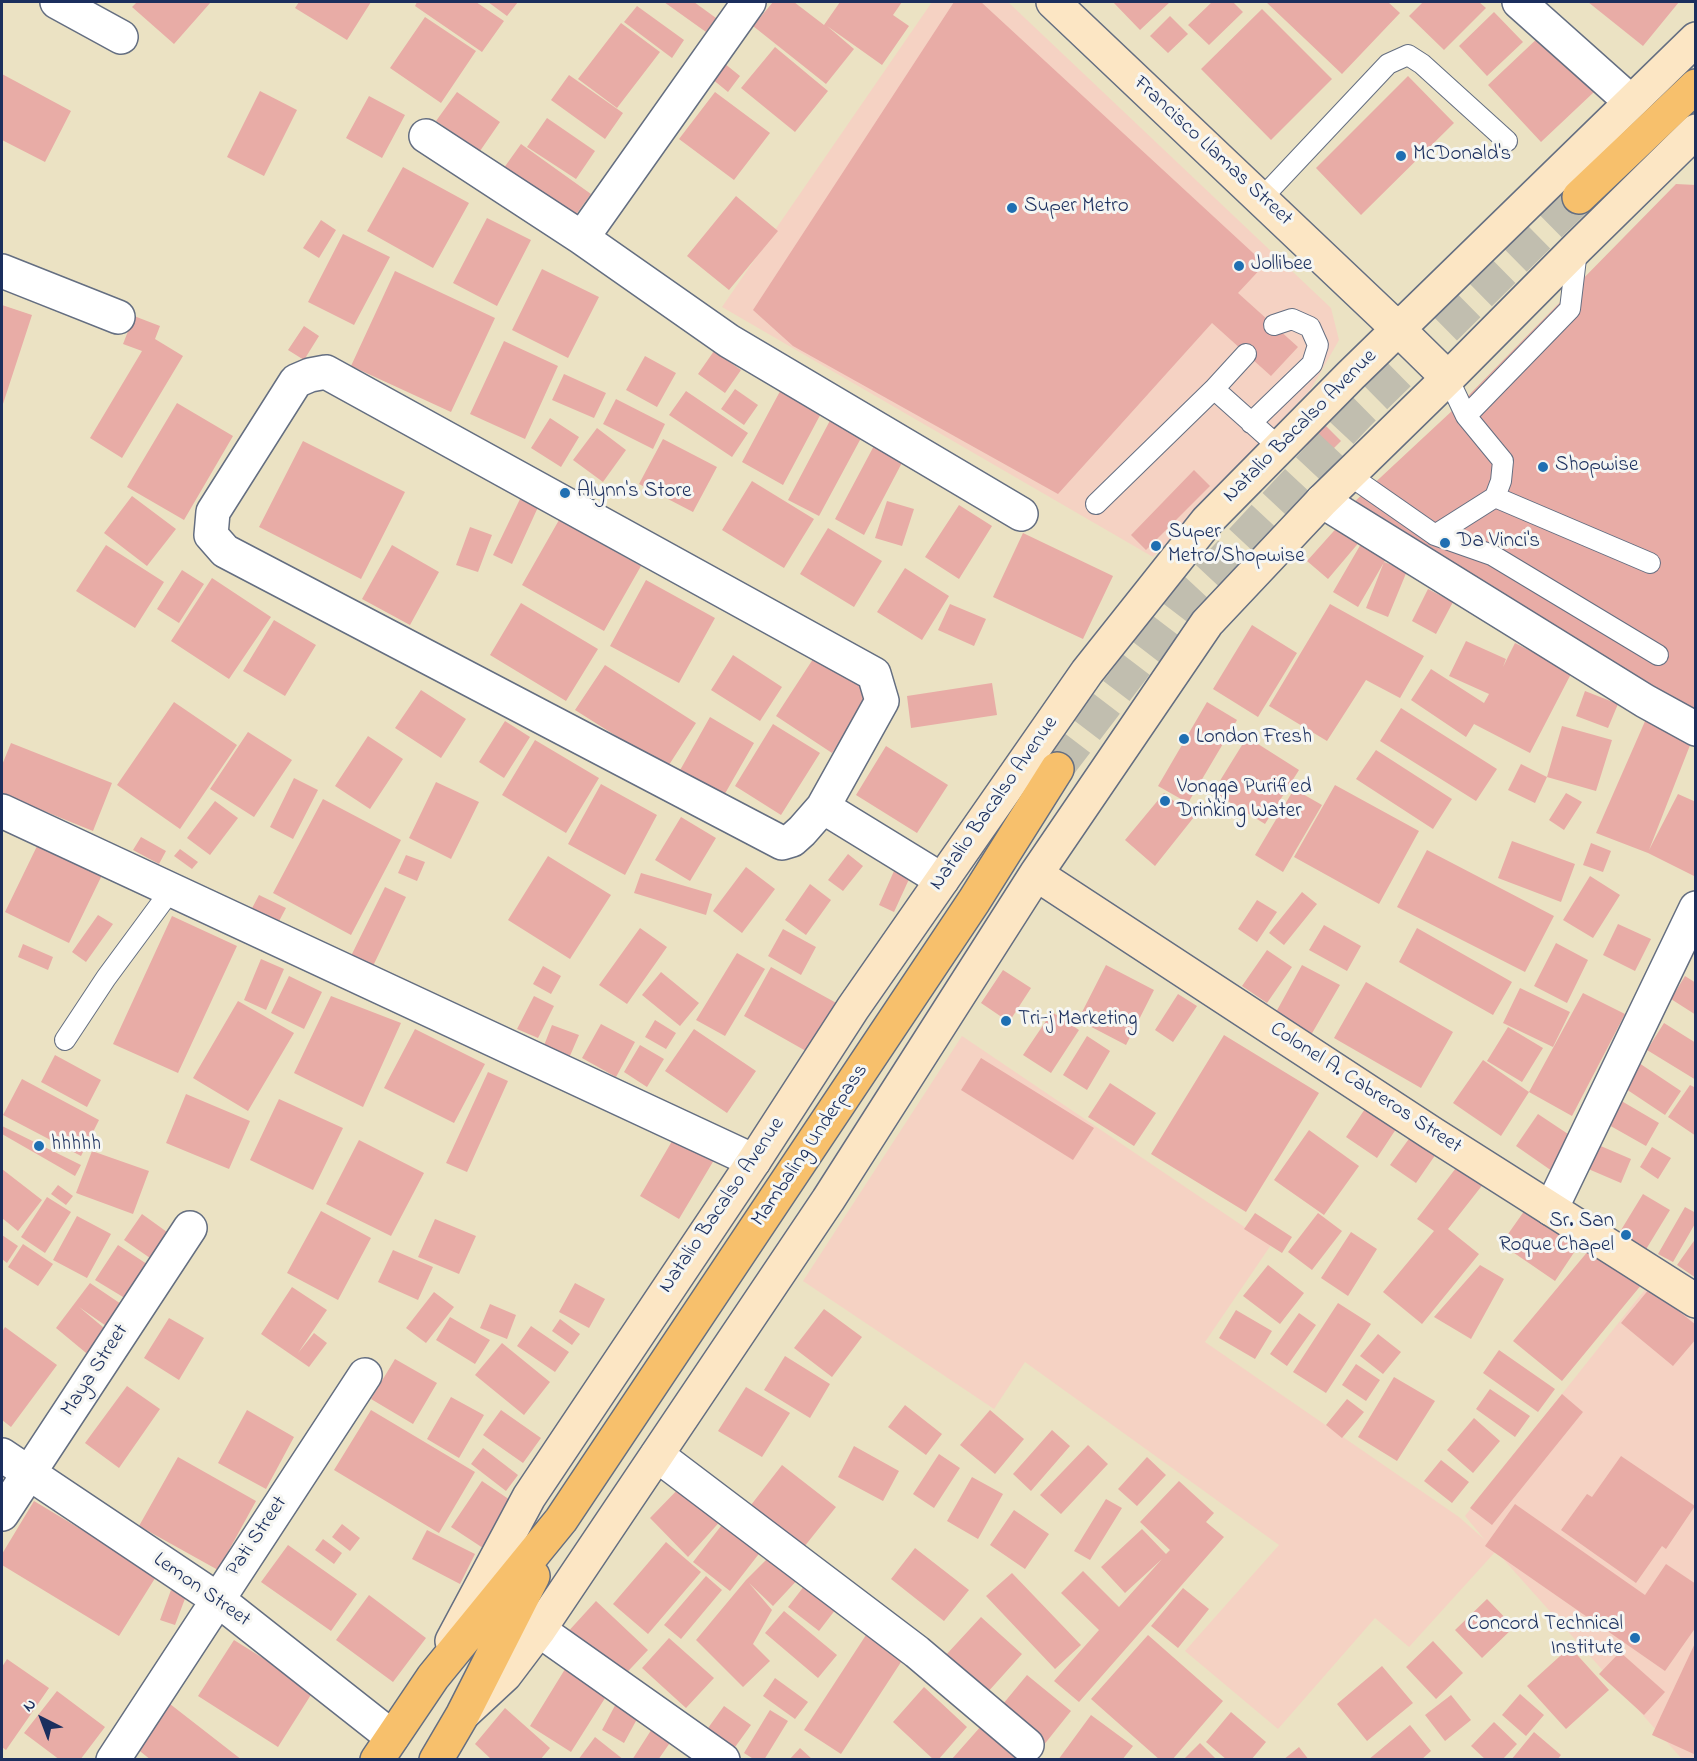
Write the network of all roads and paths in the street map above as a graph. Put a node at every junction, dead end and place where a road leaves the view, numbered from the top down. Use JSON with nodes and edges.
{"nodes":[{"id":1,"x":57,"y":2,"type":"edge"},
{"id":2,"x":749,"y":2,"type":"edge"},
{"id":3,"x":1053,"y":2,"type":"edge"},
{"id":4,"x":1519,"y":2,"type":"edge"},
{"id":5,"x":121,"y":37,"type":"dead end"},
{"id":6,"x":1695,"y":39,"type":"edge"},
{"id":7,"x":1695,"y":86,"type":"edge"},
{"id":8,"x":1630,"y":101,"type":"junction"},
{"id":9,"x":1695,"y":131,"type":"edge"},
{"id":10,"x":426,"y":136,"type":"dead end"},
{"id":11,"x":1507,"y":141,"type":"dead end"},
{"id":12,"x":1579,"y":197,"type":"tunnel mouth"},
{"id":13,"x":1261,"y":199,"type":"junction"},
{"id":14,"x":582,"y":238,"type":"junction"},
{"id":15,"x":1577,"y":248,"type":"junction"},
{"id":16,"x":2,"y":271,"type":"edge"},
{"id":17,"x":118,"y":317,"type":"dead end"},
{"id":18,"x":1274,"y":325,"type":"dead end"},
{"id":19,"x":1398,"y":329,"type":"junction"},
{"id":20,"x":1246,"y":354,"type":"dead end"},
{"id":21,"x":1448,"y":378,"type":"junction"},
{"id":22,"x":1214,"y":389,"type":"junction"},
{"id":23,"x":1466,"y":416,"type":"junction"},
{"id":24,"x":1251,"y":423,"type":"junction"},
{"id":25,"x":1280,"y":448,"type":"junction"},
{"id":26,"x":1349,"y":475,"type":"junction"},
{"id":27,"x":1495,"y":498,"type":"junction"},
{"id":28,"x":1322,"y":501,"type":"junction"},
{"id":29,"x":1096,"y":504,"type":"dead end"},
{"id":30,"x":1021,"y":514,"type":"dead end"},
{"id":31,"x":1435,"y":535,"type":"junction"},
{"id":32,"x":1650,"y":562,"type":"dead end"},
{"id":33,"x":1658,"y":655,"type":"dead end"},
{"id":34,"x":1695,"y":729,"type":"edge"},
{"id":35,"x":1057,"y":770,"type":"tunnel mouth"},
{"id":36,"x":823,"y":807,"type":"junction"},
{"id":37,"x":2,"y":811,"type":"edge"},
{"id":38,"x":1036,"y":874,"type":"junction"},
{"id":39,"x":942,"y":880,"type":"junction"},
{"id":40,"x":171,"y":890,"type":"junction"},
{"id":41,"x":1695,"y":908,"type":"edge"},
{"id":42,"x":65,"y":1040,"type":"dead end"},
{"id":43,"x":754,"y":1161,"type":"junction"},
{"id":44,"x":1551,"y":1209,"type":"junction"},
{"id":45,"x":190,"y":1228,"type":"dead end"},
{"id":46,"x":1695,"y":1301,"type":"edge"},
{"id":47,"x":365,"y":1375,"type":"dead end"},
{"id":48,"x":2,"y":1455,"type":"edge"},
{"id":49,"x":657,"y":1455,"type":"junction"},
{"id":50,"x":28,"y":1473,"type":"junction"},
{"id":51,"x":2,"y":1514,"type":"edge"},
{"id":52,"x":561,"y":1520,"type":"junction"},
{"id":53,"x":217,"y":1599,"type":"junction"},
{"id":54,"x":539,"y":1630,"type":"junction"},
{"id":55,"x":433,"y":1677,"type":"junction"},
{"id":56,"x":463,"y":1714,"type":"junction"},
{"id":57,"x":1027,"y":1745,"type":"dead end"},
{"id":58,"x":385,"y":1748,"type":"edge"},
{"id":59,"x":112,"y":1760,"type":"edge"},
{"id":60,"x":436,"y":1760,"type":"edge"},
{"id":61,"x":723,"y":1760,"type":"edge"}],
"edges":[{"from":1,"to":5,"type":"street"},
{"from":2,"to":14,"type":"street"},
{"from":3,"to":13,"type":"main road","name":"Francisco Llamas Street"},
{"from":4,"to":8,"type":"street"},
{"from":6,"to":8,"type":"main road","name":"Natalio Bacalso Avenue"},
{"from":7,"to":12,"type":"main road"},
{"from":8,"to":19,"type":"main road","name":"Natalio Bacalso Avenue"},
{"from":9,"to":15,"type":"main road"},
{"from":10,"to":14,"type":"street"},
{"from":11,"to":13,"type":"lane"},
{"from":13,"to":19,"type":"main road","name":"Francisco Llamas Street"},
{"from":14,"to":30,"type":"street"},
{"from":15,"to":21,"type":"main road"},
{"from":15,"to":23,"type":"lane"},
{"from":16,"to":17,"type":"street"},
{"from":18,"to":24,"type":"lane"},
{"from":19,"to":21,"type":"main road","name":"Francisco Llamas Street"},
{"from":19,"to":25,"type":"main road","name":"Natalio Bacalso Avenue"},
{"from":20,"to":22,"type":"lane"},
{"from":21,"to":23,"type":"lane"},
{"from":21,"to":26,"type":"main road"},
{"from":22,"to":24,"type":"lane"},
{"from":22,"to":29,"type":"lane"},
{"from":23,"to":27,"type":"lane"},
{"from":24,"to":25,"type":"lane"},
{"from":25,"to":39,"type":"main road","name":"Natalio Bacalso Avenue"},
{"from":26,"to":28,"type":"main road"},
{"from":26,"to":31,"type":"lane"},
{"from":27,"to":31,"type":"lane"},
{"from":27,"to":32,"type":"lane"},
{"from":28,"to":34,"type":"street"},
{"from":28,"to":38,"type":"main road"},
{"from":31,"to":33,"type":"lane"},
{"from":35,"to":52,"type":"main road","name":"Mambaling Underpass"},
{"from":36,"to":36,"type":"street"},
{"from":36,"to":39,"type":"street"},
{"from":37,"to":40,"type":"street"},
{"from":38,"to":44,"type":"main road","name":"Colonel A. Cabreros Street"},
{"from":38,"to":49,"type":"main road"},
{"from":39,"to":43,"type":"main road","name":"Natalio Bacalso Avenue"},
{"from":40,"to":42,"type":"lane"},
{"from":40,"to":43,"type":"street"},
{"from":41,"to":44,"type":"street"},
{"from":43,"to":55,"type":"main road","name":"Natalio Bacalso Avenue"},
{"from":44,"to":46,"type":"main road","name":"Colonel A. Cabreros Street"},
{"from":45,"to":50,"type":"street","name":"Maya Street"},
{"from":47,"to":53,"type":"street","name":"Pati Street"},
{"from":48,"to":50,"type":"street","name":"Lemon Street"},
{"from":49,"to":54,"type":"main road"},
{"from":49,"to":57,"type":"street"},
{"from":50,"to":51,"type":"street","name":"Maya Street"},
{"from":50,"to":53,"type":"street","name":"Lemon Street"},
{"from":52,"to":55,"type":"main road","name":"Natalio Bacalso Avenue"},
{"from":52,"to":56,"type":"main road"},
{"from":53,"to":58,"type":"street","name":"Lemon Street"},
{"from":53,"to":59,"type":"street","name":"Pati Street"},
{"from":54,"to":56,"type":"main road"},
{"from":54,"to":61,"type":"street"},
{"from":55,"to":58,"type":"main road","name":"Natalio Bacalso Avenue"},
{"from":56,"to":60,"type":"main road"}]}
